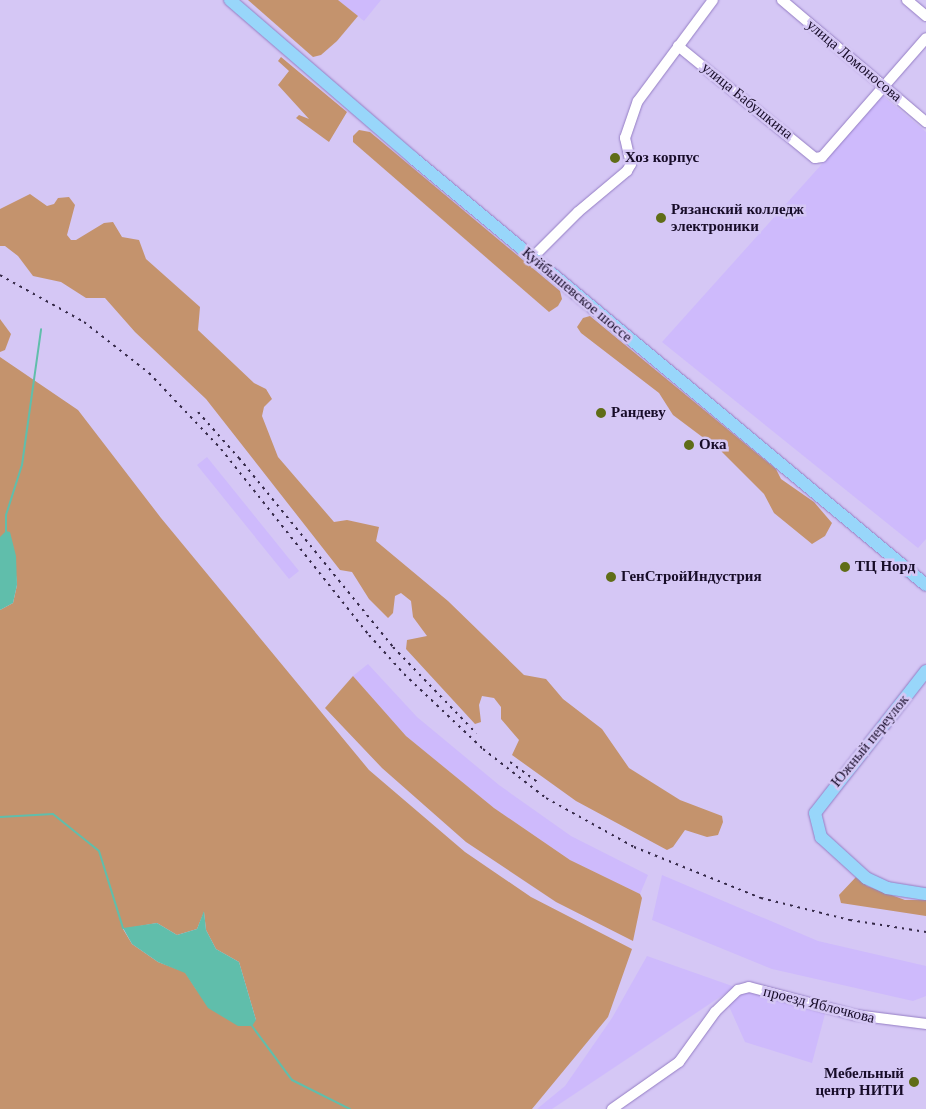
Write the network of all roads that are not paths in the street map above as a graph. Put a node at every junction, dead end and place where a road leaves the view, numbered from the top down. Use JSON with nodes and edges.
{"nodes":[{"id":1,"x":230,"y":0,"type":"edge"},
{"id":2,"x":242,"y":0,"type":"edge"},
{"id":3,"x":713,"y":0,"type":"edge"},
{"id":4,"x":782,"y":0,"type":"edge"},
{"id":5,"x":907,"y":0,"type":"edge"},
{"id":6,"x":926,"y":16,"type":"edge"},
{"id":7,"x":926,"y":38,"type":"edge"},
{"id":8,"x":678,"y":46,"type":"junction"},
{"id":9,"x":884,"y":87,"type":"junction"},
{"id":10,"x":926,"y":122,"type":"edge"},
{"id":11,"x":537,"y":252,"type":"junction"},
{"id":12,"x":926,"y":575,"type":"edge"},
{"id":13,"x":926,"y":586,"type":"edge"},
{"id":14,"x":926,"y":671,"type":"edge"},
{"id":15,"x":926,"y":894,"type":"edge"},
{"id":16,"x":926,"y":1024,"type":"edge"},
{"id":17,"x":612,"y":1109,"type":"edge"}],
"edges":[{"from":1,"to":13,"type":"main road","name":"Куйбышевское шоссе"},
{"from":2,"to":11,"type":"main road","name":"Куйбышевское шоссе"},
{"from":3,"to":8,"type":"street"},
{"from":4,"to":9,"type":"street","name":"улица Ломоносова"},
{"from":5,"to":6,"type":"street"},
{"from":7,"to":9,"type":"street"},
{"from":8,"to":9,"type":"street","name":"улица Бабушкина"},
{"from":8,"to":11,"type":"street"},
{"from":9,"to":10,"type":"street","name":"улица Ломоносова"},
{"from":11,"to":12,"type":"main road","name":"Куйбышевское шоссе"},
{"from":14,"to":15,"type":"main road","name":"Южный переулок"},
{"from":16,"to":17,"type":"street","name":"проезд Яблочкова"}]}
